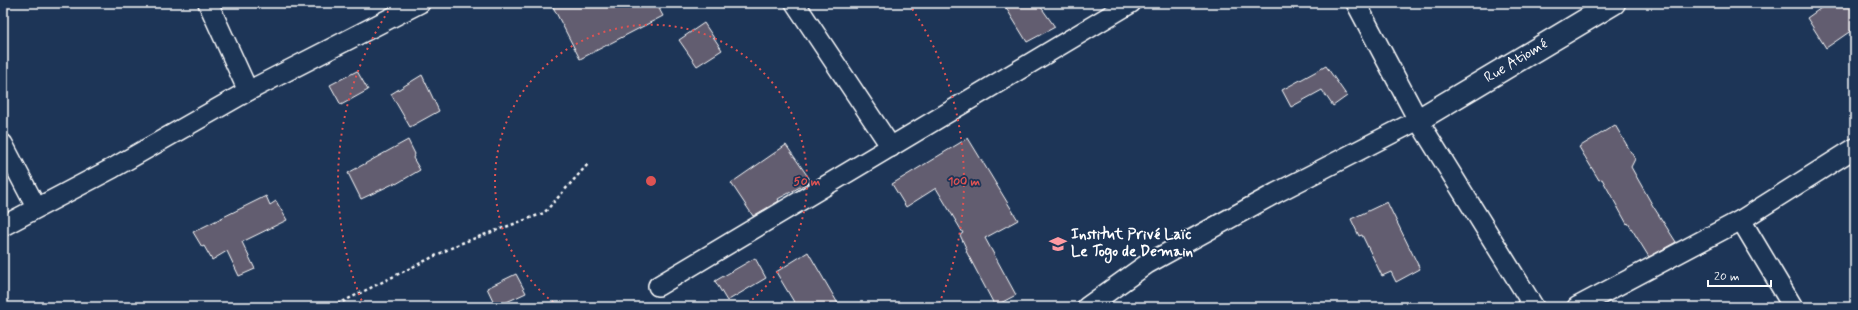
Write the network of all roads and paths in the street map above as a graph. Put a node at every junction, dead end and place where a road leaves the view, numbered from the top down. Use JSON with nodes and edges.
{"nodes":[{"id":1,"x":208,"y":3,"type":"edge"},
{"id":2,"x":420,"y":3,"type":"edge"},
{"id":3,"x":795,"y":3,"type":"edge"},
{"id":4,"x":1131,"y":3,"type":"edge"},
{"id":5,"x":1356,"y":3,"type":"edge"},
{"id":6,"x":1614,"y":3,"type":"edge"},
{"id":7,"x":248,"y":91,"type":"junction"},
{"id":8,"x":1418,"y":120,"type":"junction"},
{"id":9,"x":3,"y":144,"type":"edge"},
{"id":10,"x":890,"y":147,"type":"junction"},
{"id":11,"x":1855,"y":148,"type":"edge"},
{"id":12,"x":588,"y":164,"type":"dead end"},
{"id":13,"x":36,"y":207,"type":"junction"},
{"id":14,"x":1741,"y":220,"type":"junction"},
{"id":15,"x":3,"y":226,"type":"edge"},
{"id":16,"x":658,"y":286,"type":"dead end"},
{"id":17,"x":332,"y":307,"type":"edge"},
{"id":18,"x":1087,"y":307,"type":"edge"},
{"id":19,"x":1534,"y":307,"type":"edge"},
{"id":20,"x":1577,"y":307,"type":"edge"},
{"id":21,"x":1793,"y":307,"type":"edge"}],
"edges":[{"from":1,"to":7,"type":"street"},
{"from":2,"to":7,"type":"street"},
{"from":3,"to":10,"type":"street"},
{"from":4,"to":10,"type":"street"},
{"from":5,"to":8,"type":"street"},
{"from":6,"to":8,"type":"street","name":"Rue Atiomé"},
{"from":7,"to":13,"type":"street"},
{"from":8,"to":18,"type":"street"},
{"from":8,"to":19,"type":"street"},
{"from":9,"to":13,"type":"street"},
{"from":10,"to":16,"type":"street"},
{"from":11,"to":14,"type":"street"},
{"from":12,"to":17,"type":"path"},
{"from":13,"to":15,"type":"street"},
{"from":14,"to":20,"type":"street"},
{"from":14,"to":21,"type":"street"}]}
